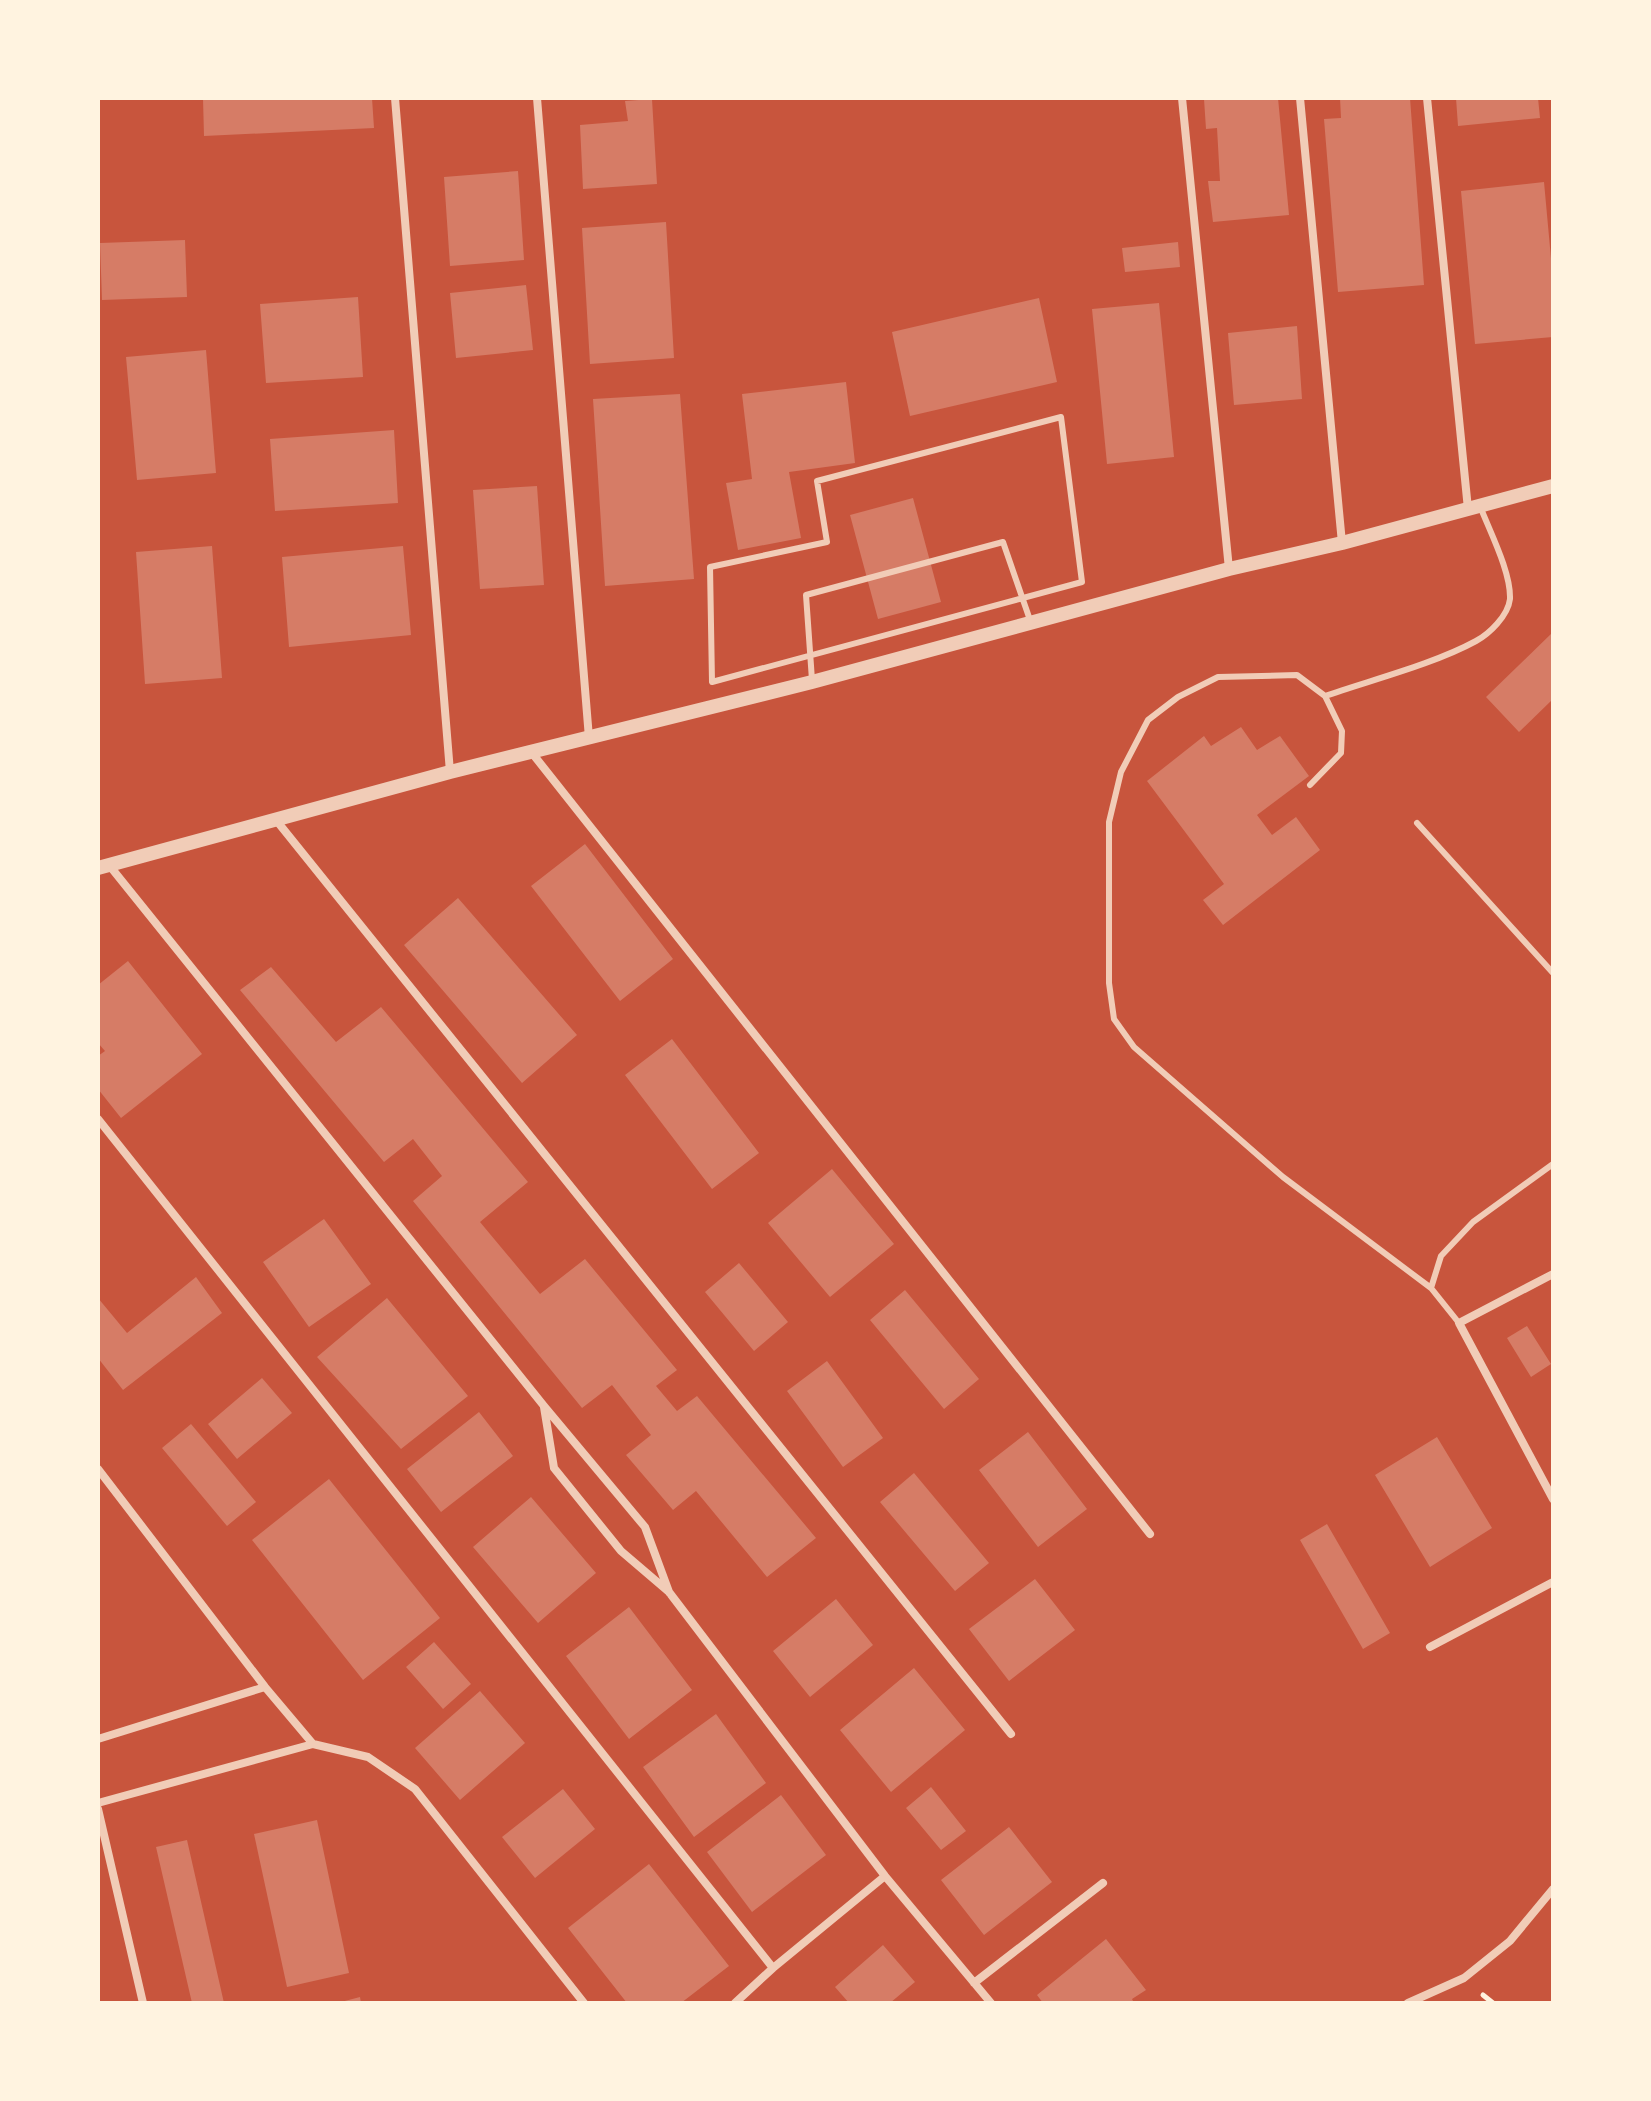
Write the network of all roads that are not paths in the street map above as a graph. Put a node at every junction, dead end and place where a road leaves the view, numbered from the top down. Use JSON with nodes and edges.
{"nodes":[{"id":1,"x":395,"y":98,"type":"edge"},
{"id":2,"x":537,"y":98,"type":"edge"},
{"id":3,"x":1182,"y":98,"type":"edge"},
{"id":4,"x":1300,"y":98,"type":"edge"},
{"id":5,"x":1427,"y":98,"type":"edge"},
{"id":6,"x":1553,"y":486,"type":"edge"},
{"id":7,"x":1474,"y":507,"type":"junction"},
{"id":8,"x":1342,"y":543,"type":"junction"},
{"id":9,"x":1229,"y":569,"type":"junction"},
{"id":10,"x":1022,"y":597,"type":"junction"},
{"id":11,"x":1032,"y":624,"type":"junction"},
{"id":12,"x":811,"y":656,"type":"junction"},
{"id":13,"x":812,"y":682,"type":"junction"},
{"id":14,"x":1325,"y":696,"type":"junction"},
{"id":15,"x":589,"y":738,"type":"junction"},
{"id":16,"x":532,"y":753,"type":"junction"},
{"id":17,"x":450,"y":772,"type":"junction"},
{"id":18,"x":1310,"y":785,"type":"dead end"},
{"id":19,"x":276,"y":820,"type":"junction"},
{"id":20,"x":1417,"y":823,"type":"dead end"},
{"id":21,"x":104,"y":866,"type":"edge"},
{"id":22,"x":1553,"y":973,"type":"edge"},
{"id":23,"x":98,"y":1119,"type":"edge"},
{"id":24,"x":1553,"y":1164,"type":"edge"},
{"id":25,"x":1553,"y":1274,"type":"edge"},
{"id":26,"x":1431,"y":1288,"type":"junction"},
{"id":27,"x":1459,"y":1323,"type":"junction"},
{"id":28,"x":544,"y":1406,"type":"junction"},
{"id":29,"x":98,"y":1469,"type":"edge"},
{"id":30,"x":1553,"y":1499,"type":"edge"},
{"id":31,"x":1150,"y":1534,"type":"dead end"},
{"id":32,"x":1553,"y":1582,"type":"edge"},
{"id":33,"x":669,"y":1592,"type":"junction"},
{"id":34,"x":1430,"y":1647,"type":"dead end"},
{"id":35,"x":265,"y":1687,"type":"junction"},
{"id":36,"x":1011,"y":1734,"type":"dead end"},
{"id":37,"x":98,"y":1739,"type":"edge"},
{"id":38,"x":313,"y":1744,"type":"junction"},
{"id":39,"x":98,"y":1806,"type":"edge"},
{"id":40,"x":885,"y":1876,"type":"junction"},
{"id":41,"x":1103,"y":1883,"type":"dead end"},
{"id":42,"x":1553,"y":1889,"type":"edge"},
{"id":43,"x":773,"y":1968,"type":"junction"},
{"id":44,"x":974,"y":1983,"type":"junction"},
{"id":45,"x":143,"y":2003,"type":"edge"},
{"id":46,"x":584,"y":2003,"type":"edge"},
{"id":47,"x":735,"y":2003,"type":"edge"},
{"id":48,"x":991,"y":2003,"type":"edge"},
{"id":49,"x":1408,"y":2003,"type":"edge"}],
"edges":[{"from":1,"to":17,"type":"street"},
{"from":2,"to":15,"type":"street"},
{"from":3,"to":9,"type":"street"},
{"from":4,"to":8,"type":"street"},
{"from":5,"to":7,"type":"street"},
{"from":6,"to":7,"type":"street"},
{"from":7,"to":8,"type":"street"},
{"from":7,"to":14,"type":"lane"},
{"from":8,"to":9,"type":"street"},
{"from":9,"to":11,"type":"street"},
{"from":10,"to":11,"type":"lane"},
{"from":10,"to":12,"type":"lane"},
{"from":10,"to":12,"type":"lane"},
{"from":10,"to":12,"type":"lane"},
{"from":11,"to":13,"type":"street"},
{"from":12,"to":13,"type":"lane"},
{"from":13,"to":15,"type":"street"},
{"from":14,"to":18,"type":"lane"},
{"from":14,"to":26,"type":"lane"},
{"from":15,"to":16,"type":"street"},
{"from":16,"to":17,"type":"street"},
{"from":16,"to":31,"type":"street"},
{"from":17,"to":19,"type":"street"},
{"from":19,"to":21,"type":"street"},
{"from":19,"to":36,"type":"street"},
{"from":20,"to":22,"type":"lane"},
{"from":21,"to":28,"type":"street"},
{"from":23,"to":43,"type":"street"},
{"from":24,"to":26,"type":"lane"},
{"from":25,"to":27,"type":"street"},
{"from":26,"to":27,"type":"lane"},
{"from":27,"to":30,"type":"street"},
{"from":28,"to":33,"type":"street"},
{"from":28,"to":33,"type":"street"},
{"from":29,"to":35,"type":"street"},
{"from":32,"to":34,"type":"street"},
{"from":33,"to":40,"type":"street"},
{"from":35,"to":37,"type":"street"},
{"from":35,"to":38,"type":"street"},
{"from":38,"to":39,"type":"street"},
{"from":38,"to":46,"type":"street"},
{"from":39,"to":45,"type":"street"},
{"from":40,"to":43,"type":"street"},
{"from":40,"to":44,"type":"street"},
{"from":41,"to":44,"type":"street"},
{"from":42,"to":49,"type":"street"},
{"from":43,"to":47,"type":"street"},
{"from":44,"to":48,"type":"street"}]}
